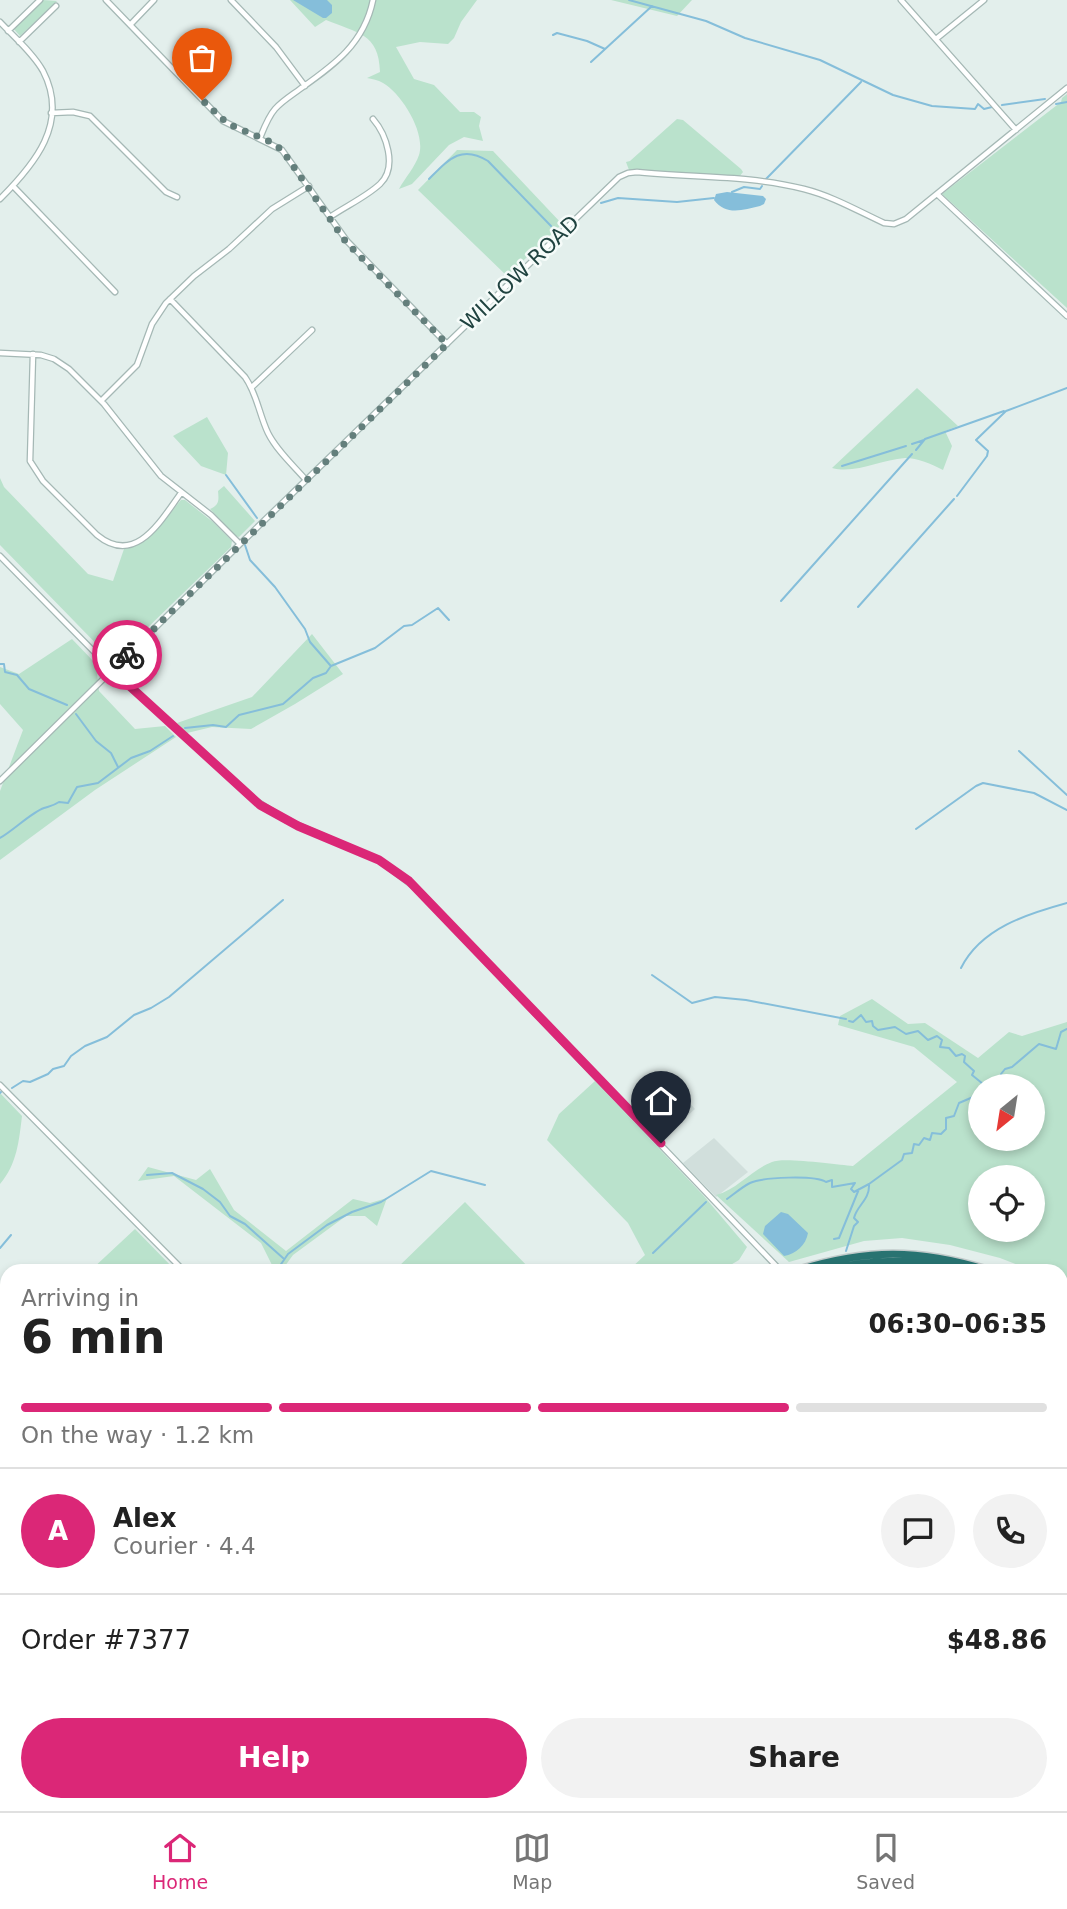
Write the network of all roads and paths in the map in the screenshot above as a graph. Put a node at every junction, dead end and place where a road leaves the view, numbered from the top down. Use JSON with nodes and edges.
{"nodes":[{"id":1,"x":40,"y":0,"type":"edge"},
{"id":2,"x":106,"y":0,"type":"edge"},
{"id":3,"x":154,"y":0,"type":"edge"},
{"id":4,"x":230,"y":0,"type":"edge"},
{"id":5,"x":373,"y":0,"type":"edge"},
{"id":6,"x":901,"y":0,"type":"edge"},
{"id":7,"x":984,"y":0,"type":"edge"},
{"id":8,"x":56,"y":6,"type":"dead end"},
{"id":9,"x":0,"y":22,"type":"edge"},
{"id":10,"x":130,"y":25,"type":"junction"},
{"id":11,"x":8,"y":31,"type":"junction"},
{"id":12,"x":936,"y":39,"type":"junction"},
{"id":13,"x":19,"y":42,"type":"junction"},
{"id":14,"x":304,"y":86,"type":"junction"},
{"id":15,"x":1067,"y":88,"type":"edge"},
{"id":16,"x":51,"y":113,"type":"junction"},
{"id":17,"x":373,"y":119,"type":"dead end"},
{"id":18,"x":1016,"y":130,"type":"junction"},
{"id":19,"x":260,"y":138,"type":"junction"},
{"id":20,"x":13,"y":186,"type":"junction"},
{"id":21,"x":309,"y":186,"type":"junction"},
{"id":22,"x":937,"y":194,"type":"junction"},
{"id":23,"x":177,"y":197,"type":"dead end"},
{"id":24,"x":0,"y":200,"type":"edge"},
{"id":25,"x":330,"y":217,"type":"junction"},
{"id":26,"x":115,"y":292,"type":"dead end"},
{"id":27,"x":170,"y":299,"type":"junction"},
{"id":28,"x":1067,"y":316,"type":"edge"},
{"id":29,"x":312,"y":330,"type":"dead end"},
{"id":30,"x":447,"y":344,"type":"junction"},
{"id":31,"x":0,"y":353,"type":"edge"},
{"id":32,"x":33,"y":354,"type":"junction"},
{"id":33,"x":252,"y":387,"type":"junction"},
{"id":34,"x":101,"y":401,"type":"junction"},
{"id":35,"x":306,"y":480,"type":"junction"},
{"id":36,"x":181,"y":493,"type":"junction"},
{"id":37,"x":240,"y":544,"type":"junction"},
{"id":38,"x":0,"y":556,"type":"edge"},
{"id":39,"x":112,"y":670,"type":"junction"},
{"id":40,"x":0,"y":781,"type":"edge"},
{"id":41,"x":0,"y":1085,"type":"edge"},
{"id":42,"x":177,"y":1264,"type":"edge"},
{"id":43,"x":774,"y":1264,"type":"edge"},
{"id":44,"x":823,"y":1264,"type":"edge"},
{"id":45,"x":852,"y":1264,"type":"edge"},
{"id":46,"x":935,"y":1264,"type":"edge"},
{"id":47,"x":962,"y":1264,"type":"edge"}],
"edges":[{"from":1,"to":11,"type":"street"},
{"from":2,"to":10,"type":"street"},
{"from":3,"to":10,"type":"street"},
{"from":4,"to":14,"type":"street"},
{"from":5,"to":14,"type":"street"},
{"from":6,"to":12,"type":"street"},
{"from":7,"to":12,"type":"street"},
{"from":8,"to":13,"type":"street"},
{"from":9,"to":11,"type":"street"},
{"from":10,"to":19,"type":"street"},
{"from":11,"to":13,"type":"street"},
{"from":12,"to":18,"type":"street"},
{"from":13,"to":16,"type":"street"},
{"from":14,"to":19,"type":"street"},
{"from":15,"to":18,"type":"street","name":"WILLOW ROAD"},
{"from":16,"to":20,"type":"street"},
{"from":16,"to":23,"type":"street"},
{"from":17,"to":25,"type":"street"},
{"from":18,"to":22,"type":"street","name":"WILLOW ROAD"},
{"from":19,"to":21,"type":"street"},
{"from":20,"to":24,"type":"street"},
{"from":20,"to":26,"type":"street"},
{"from":21,"to":25,"type":"street"},
{"from":21,"to":27,"type":"street"},
{"from":22,"to":28,"type":"street"},
{"from":22,"to":30,"type":"street","name":"WILLOW ROAD"},
{"from":25,"to":30,"type":"street"},
{"from":27,"to":33,"type":"street"},
{"from":27,"to":34,"type":"street"},
{"from":29,"to":33,"type":"street"},
{"from":30,"to":35,"type":"street","name":"WILLOW ROAD"},
{"from":31,"to":32,"type":"street"},
{"from":32,"to":34,"type":"street"},
{"from":32,"to":36,"type":"street"},
{"from":33,"to":35,"type":"street"},
{"from":34,"to":36,"type":"street"},
{"from":35,"to":37,"type":"street","name":"WILLOW ROAD"},
{"from":36,"to":37,"type":"street"},
{"from":37,"to":39,"type":"street","name":"WILLOW ROAD"},
{"from":38,"to":39,"type":"street"},
{"from":39,"to":40,"type":"street","name":"WILLOW ROAD"},
{"from":39,"to":43,"type":"street"},
{"from":41,"to":42,"type":"street"},
{"from":44,"to":47,"type":"highway"},
{"from":45,"to":46,"type":"highway"}]}
